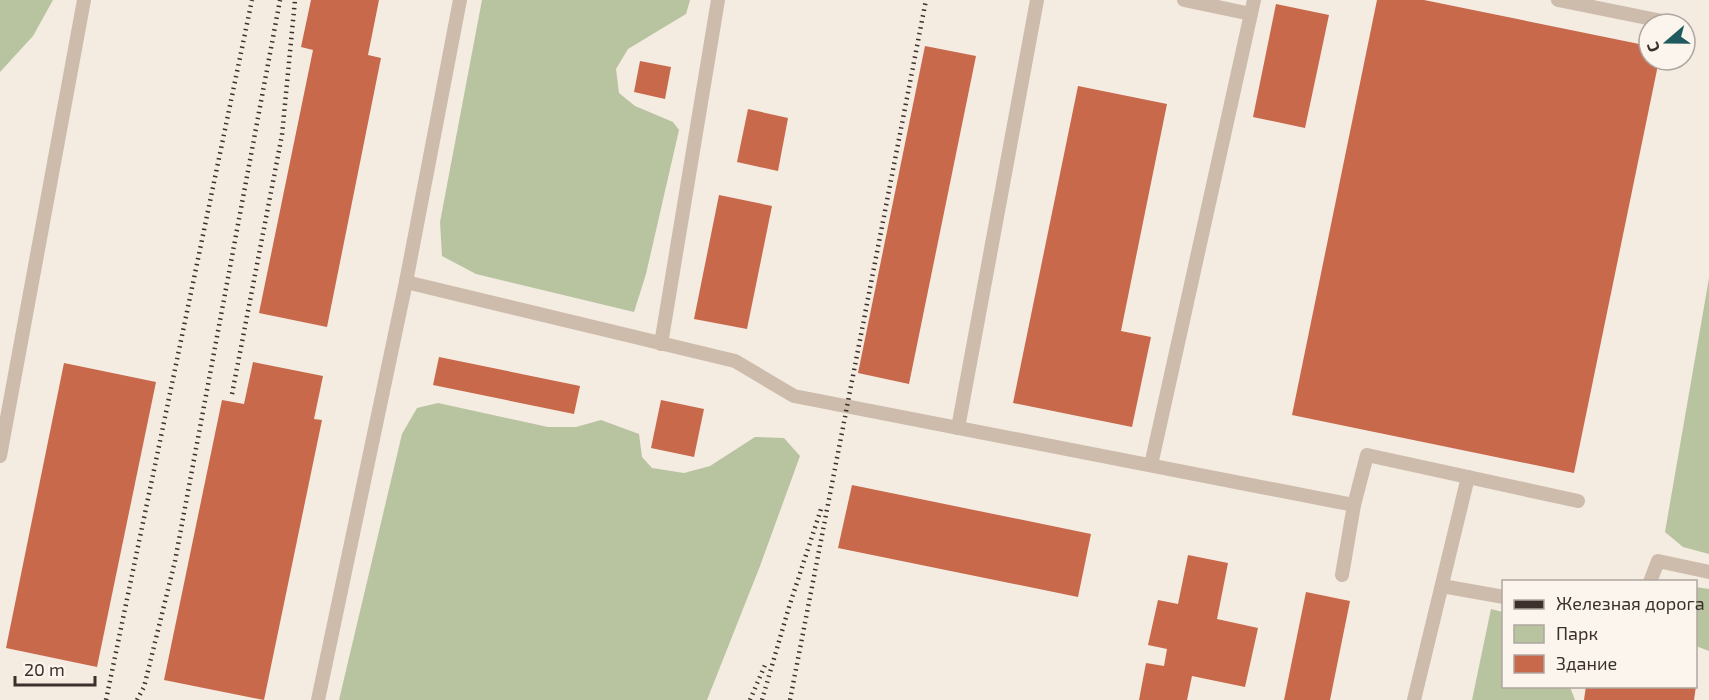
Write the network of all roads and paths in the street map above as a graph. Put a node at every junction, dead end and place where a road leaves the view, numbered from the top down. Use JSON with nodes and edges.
{"nodes":[{"id":1,"x":84,"y":0,"type":"edge"},
{"id":2,"x":460,"y":0,"type":"edge"},
{"id":3,"x":718,"y":0,"type":"edge"},
{"id":4,"x":1036,"y":0,"type":"edge"},
{"id":5,"x":1184,"y":0,"type":"edge"},
{"id":6,"x":1558,"y":0,"type":"edge"},
{"id":7,"x":1252,"y":7,"type":"edge"},
{"id":8,"x":1637,"y":16,"type":"edge"},
{"id":9,"x":406,"y":282,"type":"junction"},
{"id":10,"x":661,"y":344,"type":"junction"},
{"id":11,"x":6,"y":388,"type":"edge"},
{"id":12,"x":958,"y":428,"type":"junction"},
{"id":13,"x":0,"y":456,"type":"edge"},
{"id":14,"x":1151,"y":465,"type":"junction"},
{"id":15,"x":1468,"y":477,"type":"junction"},
{"id":16,"x":1578,"y":501,"type":"dead end"},
{"id":17,"x":1354,"y":505,"type":"junction"},
{"id":18,"x":1709,"y":572,"type":"edge"},
{"id":19,"x":1342,"y":575,"type":"dead end"},
{"id":20,"x":1651,"y":580,"type":"edge"},
{"id":21,"x":1442,"y":586,"type":"junction"},
{"id":22,"x":1502,"y":597,"type":"edge"},
{"id":23,"x":318,"y":700,"type":"edge"},
{"id":24,"x":1414,"y":700,"type":"edge"}],
"edges":[{"from":1,"to":11,"type":"lane"},
{"from":2,"to":9,"type":"lane"},
{"from":3,"to":10,"type":"lane"},
{"from":4,"to":12,"type":"lane"},
{"from":5,"to":7,"type":"lane"},
{"from":6,"to":8,"type":"lane"},
{"from":7,"to":14,"type":"lane"},
{"from":9,"to":10,"type":"lane"},
{"from":9,"to":23,"type":"lane"},
{"from":10,"to":12,"type":"lane"},
{"from":11,"to":13,"type":"lane"},
{"from":12,"to":14,"type":"lane"},
{"from":14,"to":17,"type":"lane"},
{"from":15,"to":16,"type":"lane"},
{"from":15,"to":17,"type":"lane"},
{"from":15,"to":21,"type":"lane"},
{"from":17,"to":19,"type":"lane"},
{"from":18,"to":20,"type":"lane"},
{"from":21,"to":22,"type":"lane"},
{"from":21,"to":24,"type":"lane"}]}
